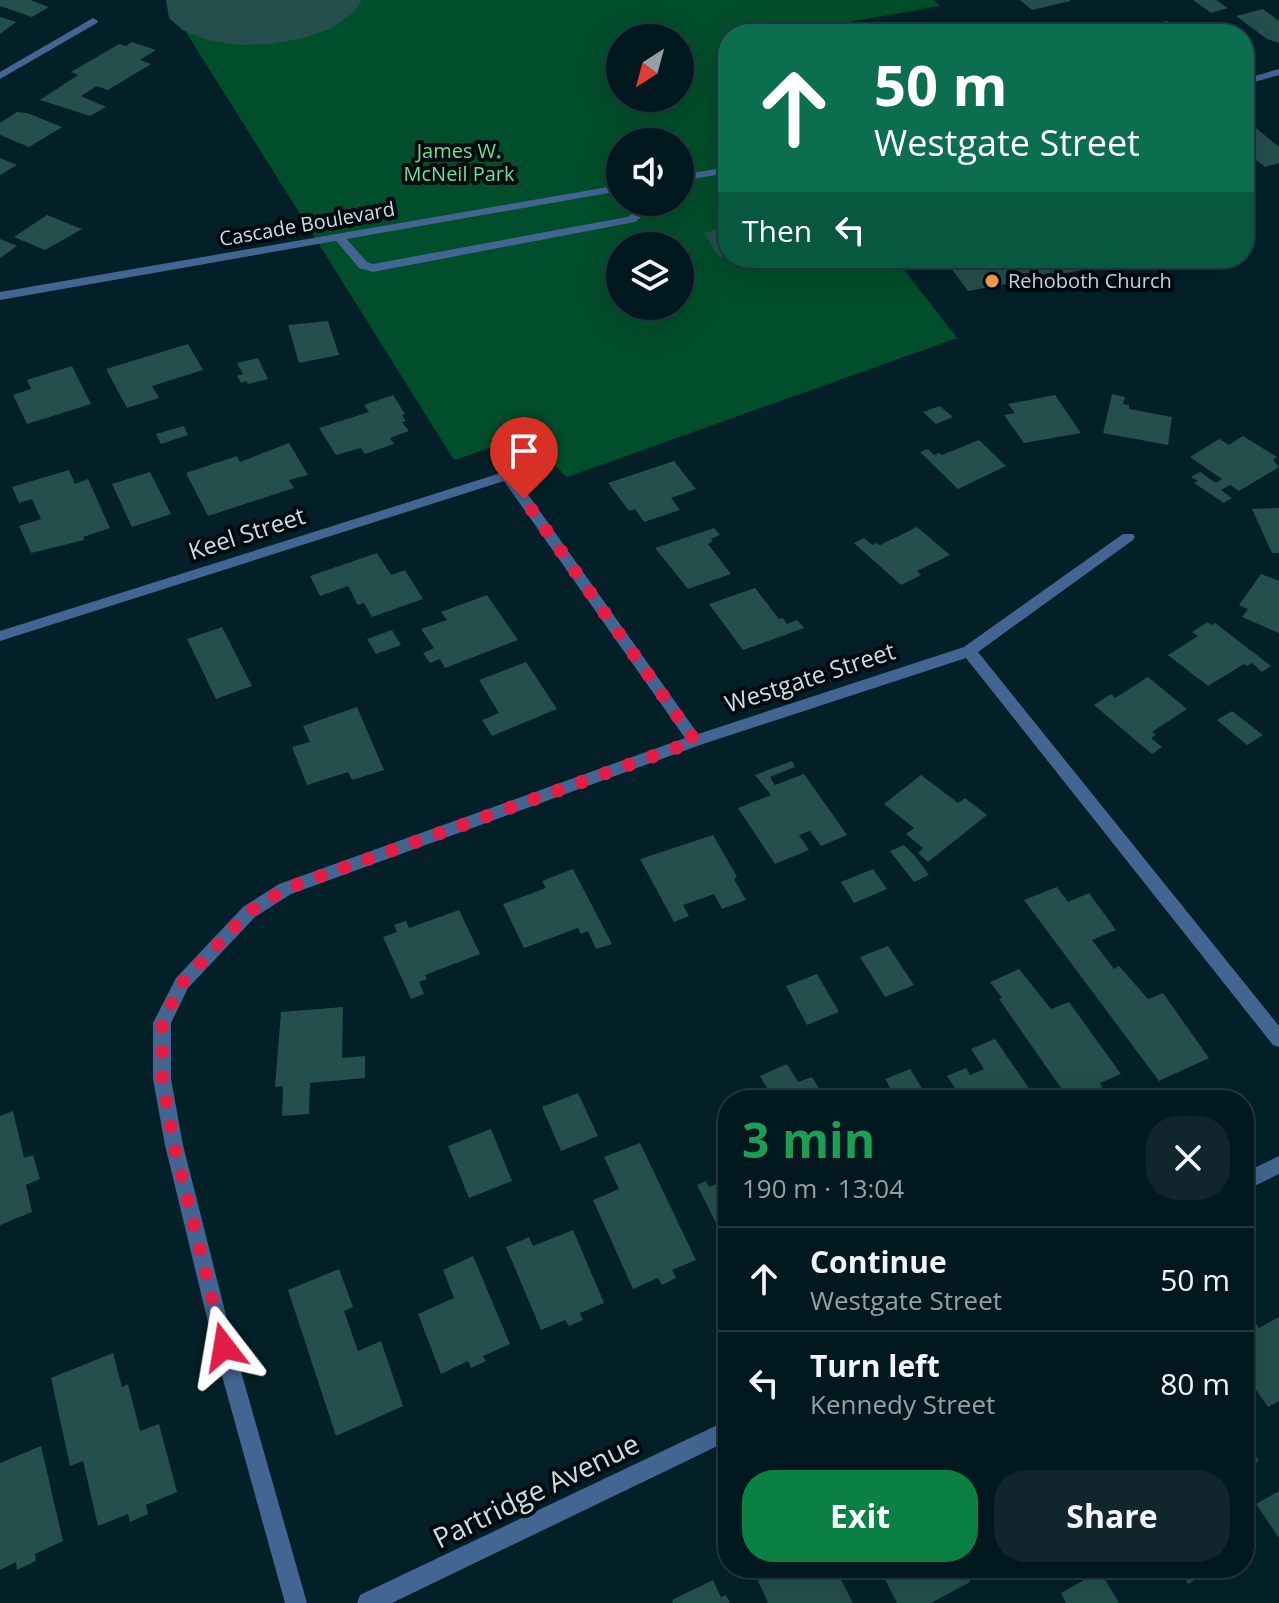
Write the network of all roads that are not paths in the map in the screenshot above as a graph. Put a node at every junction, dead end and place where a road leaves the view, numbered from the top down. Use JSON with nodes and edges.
{"nodes":[{"id":1,"x":93,"y":21,"type":"dead end"},
{"id":2,"x":1279,"y":72,"type":"edge"},
{"id":3,"x":0,"y":76,"type":"edge"},
{"id":4,"x":1254,"y":79,"type":"edge"},
{"id":5,"x":718,"y":172,"type":"edge"},
{"id":6,"x":694,"y":176,"type":"edge"},
{"id":7,"x":606,"y":190,"type":"edge"},
{"id":8,"x":636,"y":216,"type":"edge"},
{"id":9,"x":339,"y":237,"type":"junction"},
{"id":10,"x":0,"y":296,"type":"edge"},
{"id":11,"x":1128,"y":537,"type":"dead end"},
{"id":12,"x":0,"y":636,"type":"edge"},
{"id":13,"x":969,"y":651,"type":"junction"},
{"id":14,"x":695,"y":741,"type":"junction"},
{"id":15,"x":1279,"y":1039,"type":"edge"},
{"id":16,"x":1279,"y":1165,"type":"edge"},
{"id":17,"x":1254,"y":1177,"type":"edge"},
{"id":18,"x":718,"y":1435,"type":"edge"},
{"id":19,"x":296,"y":1603,"type":"edge"},
{"id":20,"x":368,"y":1603,"type":"edge"}],
"edges":[{"from":1,"to":3,"type":"street"},
{"from":2,"to":4,"type":"street"},
{"from":5,"to":6,"type":"street"},
{"from":7,"to":9,"type":"street","name":"Cascade Boulevard"},
{"from":8,"to":9,"type":"street"},
{"from":9,"to":10,"type":"street","name":"Cascade Boulevard"},
{"from":11,"to":13,"type":"street","name":"Westgate Street"},
{"from":12,"to":14,"type":"street","name":"Keel Street"},
{"from":13,"to":14,"type":"street","name":"Westgate Street"},
{"from":13,"to":15,"type":"street"},
{"from":14,"to":19,"type":"street","name":"Westgate Street"},
{"from":16,"to":17,"type":"street"},
{"from":18,"to":20,"type":"street","name":"Partridge Avenue"}]}
